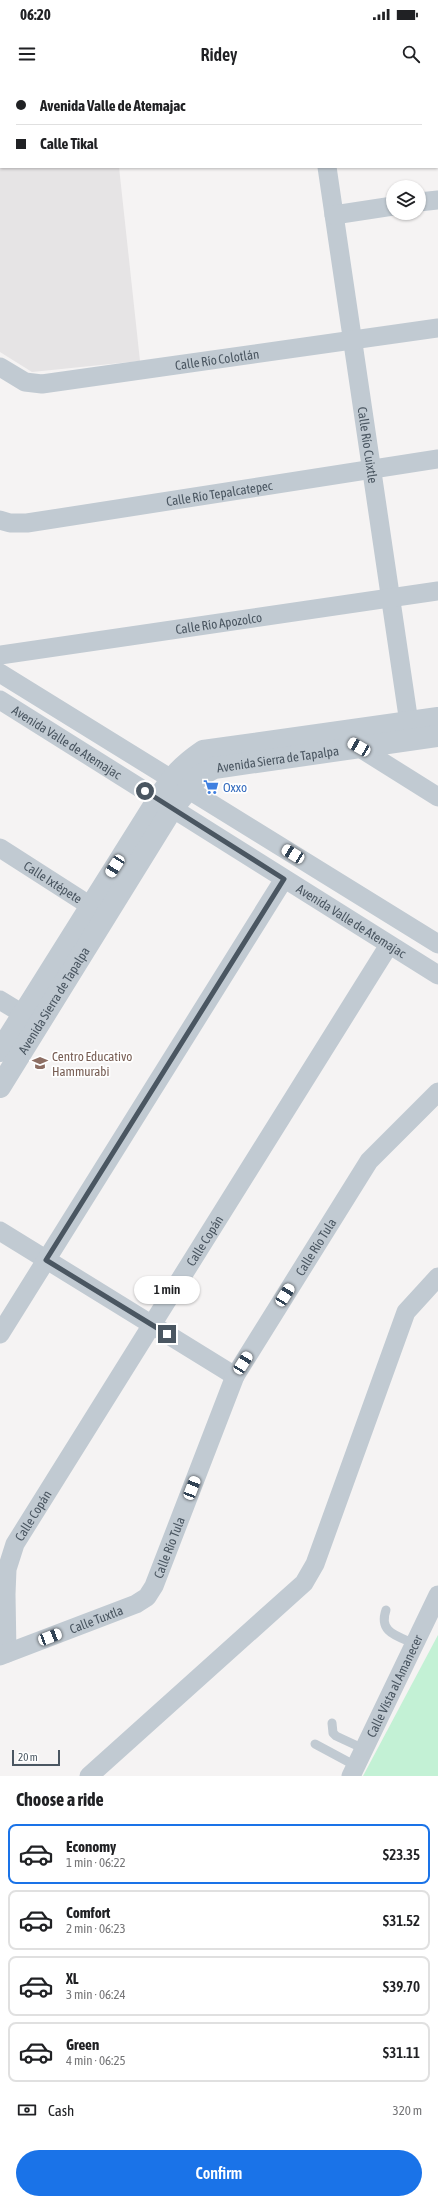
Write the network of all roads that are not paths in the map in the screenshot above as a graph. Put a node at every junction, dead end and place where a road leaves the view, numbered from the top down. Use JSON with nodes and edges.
{"nodes":[{"id":1,"x":327,"y":168,"type":"edge"},
{"id":2,"x":438,"y":200,"type":"edge"},
{"id":3,"x":426,"y":201,"type":"edge"},
{"id":4,"x":386,"y":207,"type":"edge"},
{"id":5,"x":334,"y":215,"type":"junction"},
{"id":6,"x":438,"y":328,"type":"edge"},
{"id":7,"x":352,"y":341,"type":"junction"},
{"id":8,"x":0,"y":367,"type":"edge"},
{"id":9,"x":438,"y":459,"type":"edge"},
{"id":10,"x":371,"y":468,"type":"junction"},
{"id":11,"x":0,"y":520,"type":"edge"},
{"id":12,"x":438,"y":591,"type":"edge"},
{"id":13,"x":391,"y":598,"type":"junction"},
{"id":14,"x":0,"y":655,"type":"edge"},
{"id":15,"x":0,"y":673,"type":"edge"},
{"id":16,"x":0,"y":700,"type":"edge"},
{"id":17,"x":438,"y":718,"type":"edge"},
{"id":18,"x":409,"y":723,"type":"junction"},
{"id":19,"x":334,"y":732,"type":"junction"},
{"id":20,"x":438,"y":736,"type":"edge"},
{"id":21,"x":359,"y":747,"type":"junction"},
{"id":22,"x":179,"y":784,"type":"junction"},
{"id":23,"x":438,"y":797,"type":"edge"},
{"id":24,"x":165,"y":804,"type":"junction"},
{"id":25,"x":0,"y":848,"type":"edge"},
{"id":26,"x":284,"y":879,"type":"junction"},
{"id":27,"x":98,"y":911,"type":"junction"},
{"id":28,"x":438,"y":944,"type":"edge"},
{"id":29,"x":389,"y":945,"type":"junction"},
{"id":30,"x":438,"y":975,"type":"edge"},
{"id":31,"x":0,"y":1000,"type":"edge"},
{"id":32,"x":31,"y":1019,"type":"junction"},
{"id":33,"x":0,"y":1051,"type":"edge"},
{"id":34,"x":0,"y":1087,"type":"edge"},
{"id":35,"x":438,"y":1092,"type":"edge"},
{"id":36,"x":0,"y":1231,"type":"edge"},
{"id":37,"x":46,"y":1260,"type":"junction"},
{"id":38,"x":438,"y":1277,"type":"edge"},
{"id":39,"x":153,"y":1326,"type":"junction"},
{"id":40,"x":0,"y":1334,"type":"edge"},
{"id":41,"x":235,"y":1376,"type":"junction"},
{"id":42,"x":438,"y":1595,"type":"edge"},
{"id":43,"x":147,"y":1597,"type":"joint"},
{"id":44,"x":386,"y":1610,"type":"dead end"},
{"id":45,"x":415,"y":1644,"type":"junction"},
{"id":46,"x":3,"y":1655,"type":"edge"},
{"id":47,"x":332,"y":1723,"type":"dead end"},
{"id":48,"x":315,"y":1744,"type":"dead end"},
{"id":49,"x":364,"y":1749,"type":"junction"},
{"id":50,"x":354,"y":1771,"type":"edge"},
{"id":51,"x":89,"y":1776,"type":"edge"}],
"edges":[{"from":1,"to":5,"type":"street","name":"Calle Río Cuixtle"},
{"from":2,"to":3,"type":"street"},
{"from":4,"to":5,"type":"street"},
{"from":5,"to":7,"type":"street","name":"Calle Río Cuixtle"},
{"from":6,"to":7,"type":"street","name":"Calle Río Colotlán"},
{"from":7,"to":8,"type":"street","name":"Calle Río Colotlán"},
{"from":7,"to":10,"type":"street","name":"Calle Río Cuixtle"},
{"from":9,"to":10,"type":"street","name":"Calle Río Tepalcatepec"},
{"from":10,"to":11,"type":"street","name":"Calle Río Tepalcatepec"},
{"from":10,"to":13,"type":"street","name":"Calle Río Cuixtle"},
{"from":12,"to":13,"type":"street","name":"Calle Río Apozolco"},
{"from":13,"to":14,"type":"street","name":"Calle Río Apozolco"},
{"from":13,"to":18,"type":"street","name":"Calle Río Cuixtle"},
{"from":15,"to":22,"type":"street","name":"Avenida Valle de Atemajac"},
{"from":16,"to":24,"type":"street","name":"Avenida Valle de Atemajac"},
{"from":17,"to":18,"type":"street","name":"Avenida Sierra de Tapalpa"},
{"from":18,"to":19,"type":"street","name":"Avenida Sierra de Tapalpa"},
{"from":19,"to":21,"type":"street"},
{"from":19,"to":22,"type":"street","name":"Avenida Sierra de Tapalpa"},
{"from":20,"to":21,"type":"street","name":"Avenida Sierra de Tapalpa"},
{"from":21,"to":22,"type":"street","name":"Avenida Sierra de Tapalpa"},
{"from":21,"to":23,"type":"street"},
{"from":22,"to":24,"type":"street","name":"Avenida Sierra de Tapalpa"},
{"from":22,"to":28,"type":"street","name":"Avenida Valle de Atemajac"},
{"from":24,"to":26,"type":"street","name":"Avenida Valle de Atemajac"},
{"from":24,"to":27,"type":"street","name":"Avenida Sierra de Tapalpa"},
{"from":25,"to":27,"type":"street","name":"Calle Ixtépete"},
{"from":26,"to":29,"type":"street","name":"Avenida Valle de Atemajac"},
{"from":26,"to":37,"type":"street"},
{"from":27,"to":32,"type":"street","name":"Avenida Sierra de Tapalpa"},
{"from":29,"to":30,"type":"street","name":"Avenida Valle de Atemajac"},
{"from":29,"to":39,"type":"street","name":"Calle Copán"},
{"from":31,"to":32,"type":"street"},
{"from":32,"to":33,"type":"street","name":"Avenida Sierra de Tapalpa"},
{"from":32,"to":34,"type":"street","name":"Avenida Sierra de Tapalpa"},
{"from":35,"to":41,"type":"street","name":"Calle Río Tula"},
{"from":36,"to":37,"type":"street"},
{"from":37,"to":39,"type":"street"},
{"from":37,"to":40,"type":"street"},
{"from":38,"to":51,"type":"street"},
{"from":39,"to":41,"type":"street"},
{"from":39,"to":46,"type":"street","name":"Calle Copán"},
{"from":41,"to":43,"type":"street","name":"Calle Río Tula"},
{"from":42,"to":45,"type":"street","name":"Calle Vista al Amanecer"},
{"from":43,"to":46,"type":"street","name":"Calle Tuxtla"},
{"from":44,"to":45,"type":"lane"},
{"from":45,"to":49,"type":"street","name":"Calle Vista al Amanecer"},
{"from":47,"to":49,"type":"lane"},
{"from":48,"to":50,"type":"lane"},
{"from":49,"to":50,"type":"street","name":"Calle Vista al Amanecer"}]}
